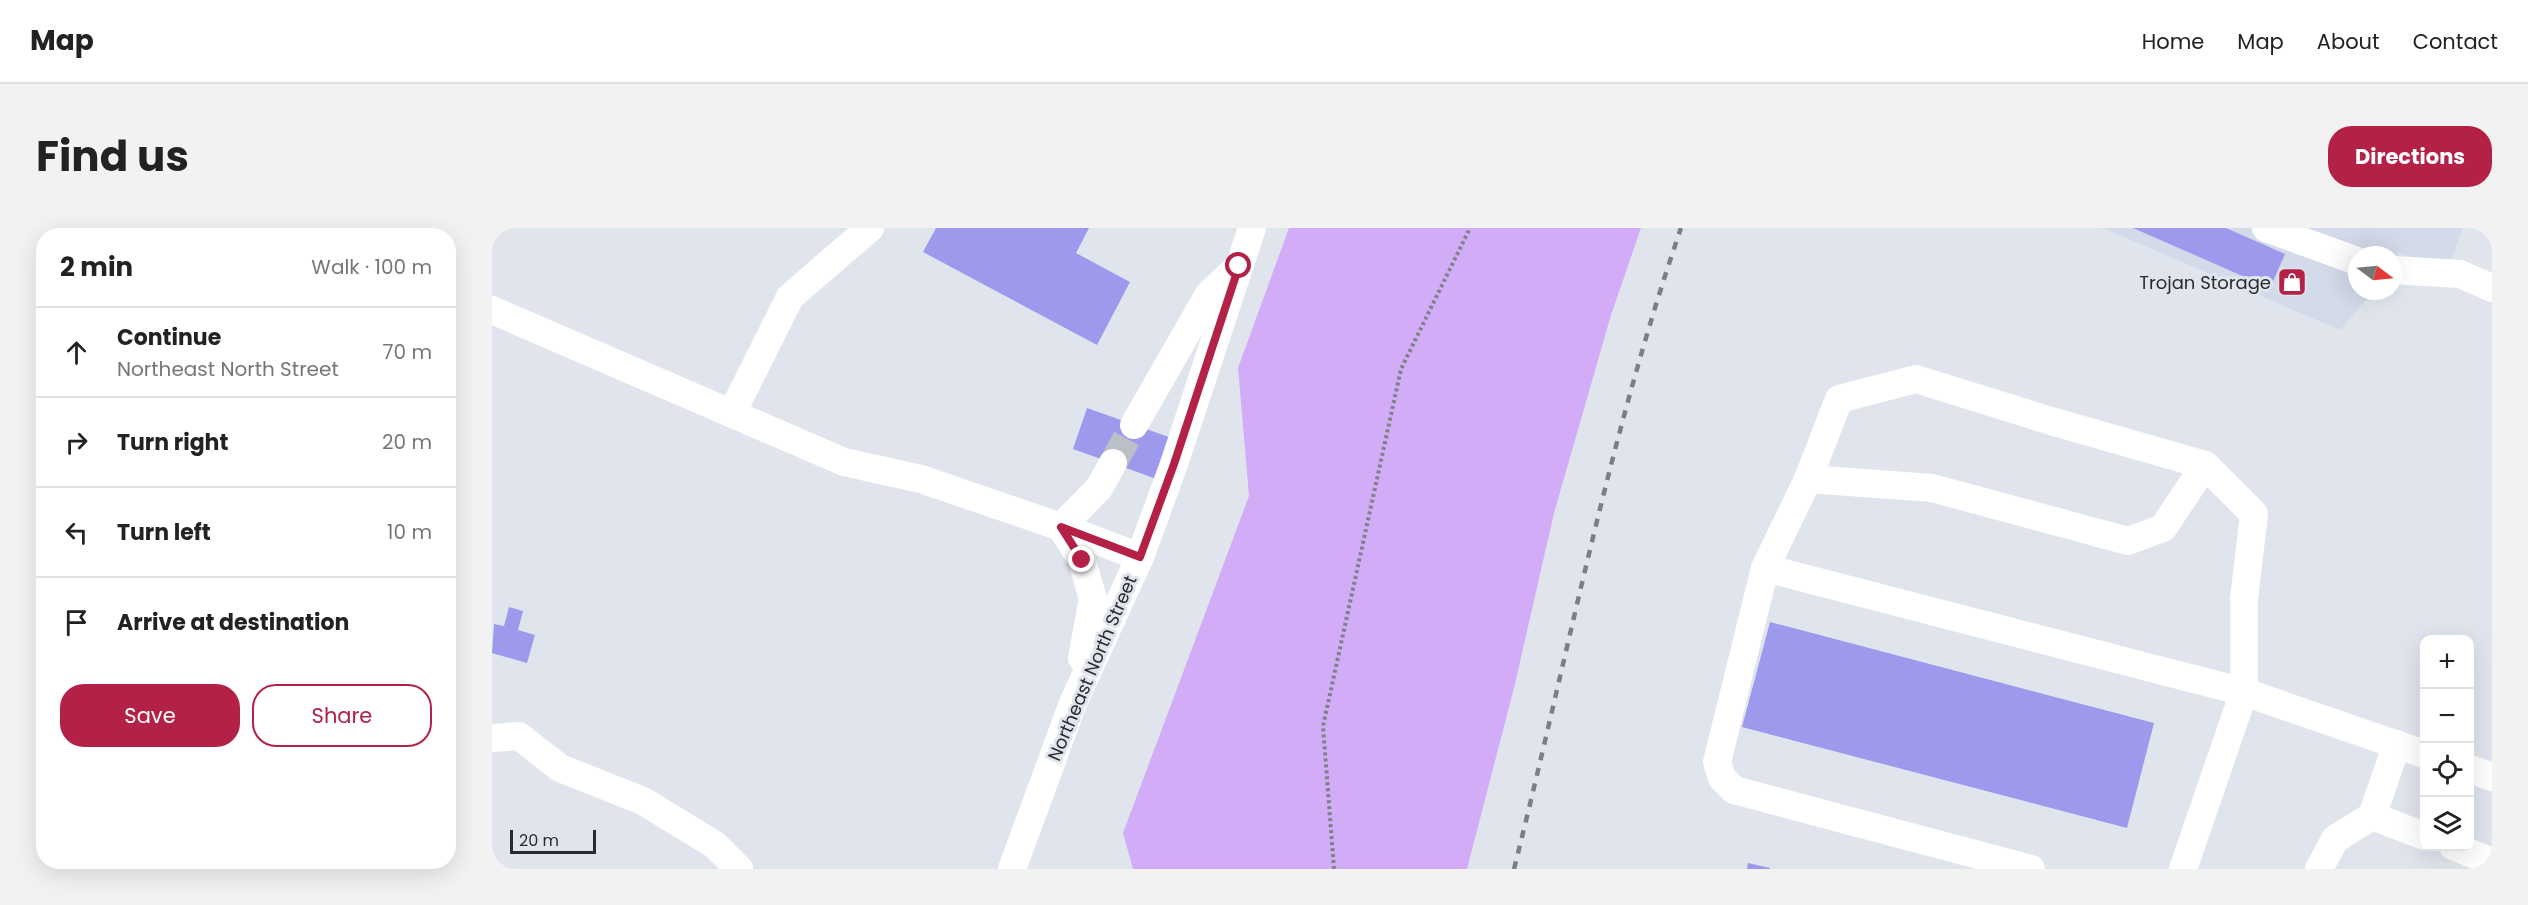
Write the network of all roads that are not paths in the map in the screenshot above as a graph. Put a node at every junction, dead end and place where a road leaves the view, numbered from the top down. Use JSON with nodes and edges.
{"nodes":[{"id":1,"x":870,"y":228,"type":"edge"},
{"id":2,"x":1252,"y":228,"type":"edge"},
{"id":3,"x":2266,"y":228,"type":"edge"},
{"id":4,"x":2313,"y":237,"type":"edge"},
{"id":5,"x":2348,"y":256,"type":"edge"},
{"id":6,"x":1239,"y":266,"type":"junction"},
{"id":7,"x":2402,"y":271,"type":"edge"},
{"id":8,"x":2489,"y":279,"type":"edge"},
{"id":9,"x":492,"y":310,"type":"edge"},
{"id":10,"x":732,"y":413,"type":"junction"},
{"id":11,"x":1134,"y":425,"type":"tunnel mouth"},
{"id":12,"x":1113,"y":463,"type":"tunnel mouth"},
{"id":13,"x":2205,"y":465,"type":"junction"},
{"id":14,"x":1808,"y":479,"type":"junction"},
{"id":15,"x":1061,"y":527,"type":"junction"},
{"id":16,"x":1140,"y":557,"type":"junction"},
{"id":17,"x":1765,"y":568,"type":"junction"},
{"id":18,"x":2244,"y":692,"type":"junction"},
{"id":19,"x":1072,"y":704,"type":"junction"},
{"id":20,"x":492,"y":738,"type":"edge"},
{"id":21,"x":2397,"y":744,"type":"junction"},
{"id":22,"x":2420,"y":753,"type":"edge"},
{"id":23,"x":2474,"y":771,"type":"edge"},
{"id":24,"x":2492,"y":777,"type":"edge"},
{"id":25,"x":2372,"y":816,"type":"junction"},
{"id":26,"x":2420,"y":834,"type":"edge"},
{"id":27,"x":2464,"y":851,"type":"edge"},
{"id":28,"x":2492,"y":862,"type":"edge"},
{"id":29,"x":739,"y":869,"type":"edge"},
{"id":30,"x":1012,"y":869,"type":"edge"},
{"id":31,"x":2031,"y":869,"type":"edge"},
{"id":32,"x":2182,"y":869,"type":"edge"},
{"id":33,"x":2319,"y":869,"type":"edge"}],
"edges":[{"from":1,"to":10,"type":"street"},
{"from":2,"to":6,"type":"street","name":"Northeast North Street"},
{"from":3,"to":4,"type":"street"},
{"from":4,"to":5,"type":"street"},
{"from":6,"to":11,"type":"street"},
{"from":6,"to":16,"type":"street","name":"Northeast North Street"},
{"from":7,"to":8,"type":"street"},
{"from":9,"to":10,"type":"street"},
{"from":10,"to":15,"type":"street"},
{"from":12,"to":15,"type":"street"},
{"from":13,"to":14,"type":"street"},
{"from":13,"to":14,"type":"street"},
{"from":13,"to":18,"type":"street"},
{"from":14,"to":17,"type":"street"},
{"from":15,"to":16,"type":"street"},
{"from":15,"to":19,"type":"street"},
{"from":16,"to":19,"type":"street","name":"Northeast North Street"},
{"from":17,"to":18,"type":"street"},
{"from":17,"to":31,"type":"street"},
{"from":18,"to":21,"type":"street"},
{"from":18,"to":32,"type":"street"},
{"from":19,"to":30,"type":"street","name":"Northeast North Street"},
{"from":20,"to":29,"type":"street"},
{"from":21,"to":22,"type":"street"},
{"from":21,"to":25,"type":"street"},
{"from":23,"to":24,"type":"street"},
{"from":25,"to":26,"type":"street"},
{"from":25,"to":33,"type":"street"},
{"from":27,"to":28,"type":"street"}]}
